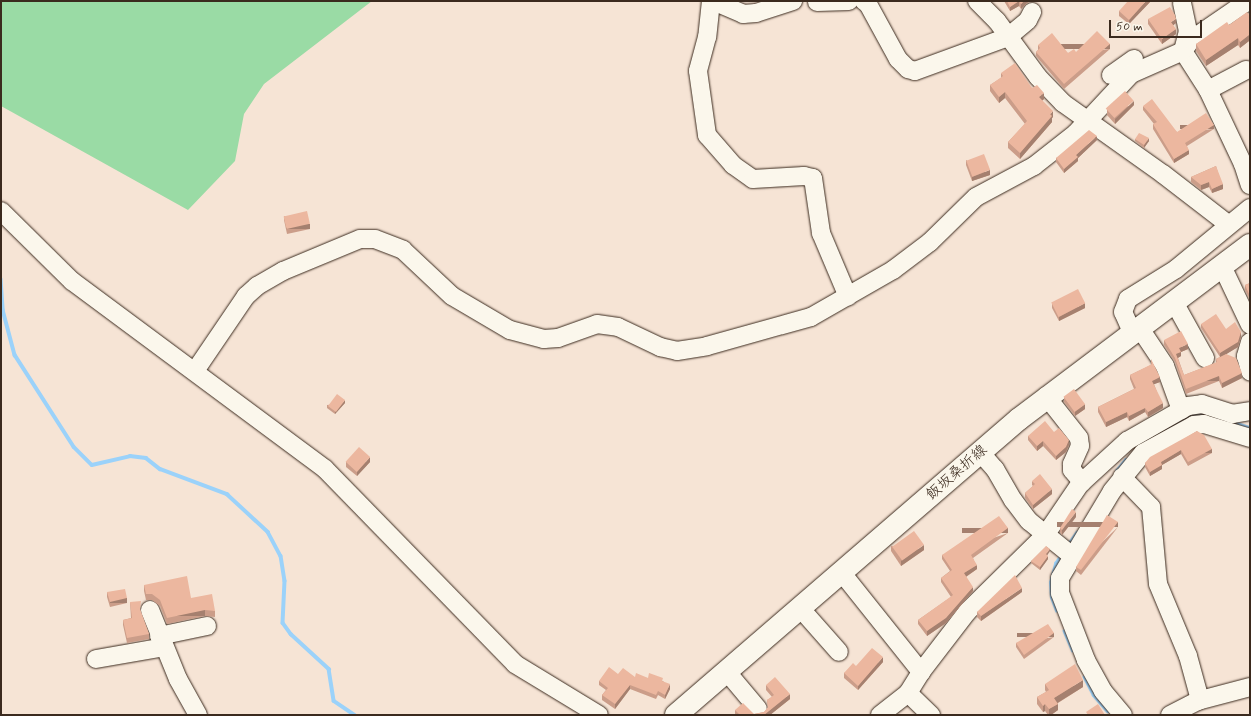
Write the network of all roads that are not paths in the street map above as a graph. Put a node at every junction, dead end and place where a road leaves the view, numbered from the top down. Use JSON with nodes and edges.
{"nodes":[{"id":1,"x":712,"y":1,"type":"edge"},
{"id":2,"x":793,"y":1,"type":"edge"},
{"id":3,"x":816,"y":1,"type":"edge"},
{"id":4,"x":849,"y":1,"type":"edge"},
{"id":5,"x":864,"y":1,"type":"edge"},
{"id":6,"x":977,"y":1,"type":"edge"},
{"id":7,"x":1248,"y":1,"type":"edge"},
{"id":8,"x":1182,"y":3,"type":"dead end"},
{"id":9,"x":1032,"y":12,"type":"dead end"},
{"id":10,"x":1008,"y":37,"type":"junction"},
{"id":11,"x":1183,"y":51,"type":"junction"},
{"id":12,"x":1246,"y":70,"type":"dead end"},
{"id":13,"x":1111,"y":75,"type":"dead end"},
{"id":14,"x":1208,"y":90,"type":"junction"},
{"id":15,"x":1089,"y":121,"type":"junction"},
{"id":16,"x":1250,"y":185,"type":"edge"},
{"id":17,"x":1250,"y":208,"type":"edge"},
{"id":18,"x":1,"y":211,"type":"edge"},
{"id":19,"x":1228,"y":224,"type":"junction"},
{"id":20,"x":1250,"y":245,"type":"edge"},
{"id":21,"x":1222,"y":266,"type":"junction"},
{"id":22,"x":848,"y":297,"type":"junction"},
{"id":23,"x":1174,"y":302,"type":"junction"},
{"id":24,"x":1250,"y":325,"type":"edge"},
{"id":25,"x":1135,"y":330,"type":"junction"},
{"id":26,"x":1250,"y":342,"type":"edge"},
{"id":27,"x":1205,"y":358,"type":"dead end"},
{"id":28,"x":195,"y":371,"type":"junction"},
{"id":29,"x":1250,"y":371,"type":"edge"},
{"id":30,"x":1046,"y":396,"type":"junction"},
{"id":31,"x":1250,"y":410,"type":"edge"},
{"id":32,"x":1190,"y":414,"type":"junction"},
{"id":33,"x":1250,"y":438,"type":"edge"},
{"id":34,"x":980,"y":452,"type":"junction"},
{"id":35,"x":1122,"y":477,"type":"junction"},
{"id":36,"x":1082,"y":482,"type":"junction"},
{"id":37,"x":1046,"y":534,"type":"junction"},
{"id":38,"x":1066,"y":551,"type":"junction"},
{"id":39,"x":842,"y":573,"type":"junction"},
{"id":40,"x":801,"y":609,"type":"junction"},
{"id":41,"x":150,"y":610,"type":"dead end"},
{"id":42,"x":207,"y":626,"type":"dead end"},
{"id":43,"x":162,"y":642,"type":"junction"},
{"id":44,"x":840,"y":652,"type":"dead end"},
{"id":45,"x":96,"y":659,"type":"dead end"},
{"id":46,"x":727,"y":672,"type":"junction"},
{"id":47,"x":921,"y":672,"type":"junction"},
{"id":48,"x":1250,"y":687,"type":"edge"},
{"id":49,"x":908,"y":693,"type":"junction"},
{"id":50,"x":1200,"y":700,"type":"junction"},
{"id":51,"x":758,"y":708,"type":"dead end"},
{"id":52,"x":198,"y":715,"type":"edge"},
{"id":53,"x":599,"y":715,"type":"edge"},
{"id":54,"x":676,"y":715,"type":"edge"},
{"id":55,"x":880,"y":715,"type":"edge"},
{"id":56,"x":930,"y":715,"type":"edge"},
{"id":57,"x":1123,"y":715,"type":"edge"},
{"id":58,"x":1170,"y":715,"type":"edge"}],
"edges":[{"from":1,"to":2,"type":"street"},
{"from":1,"to":22,"type":"street"},
{"from":3,"to":4,"type":"street"},
{"from":5,"to":10,"type":"street"},
{"from":6,"to":10,"type":"street"},
{"from":7,"to":11,"type":"street"},
{"from":8,"to":11,"type":"street"},
{"from":9,"to":10,"type":"street"},
{"from":10,"to":15,"type":"street"},
{"from":11,"to":13,"type":"street"},
{"from":11,"to":14,"type":"street"},
{"from":11,"to":15,"type":"street"},
{"from":12,"to":14,"type":"street"},
{"from":14,"to":16,"type":"street"},
{"from":15,"to":19,"type":"street"},
{"from":15,"to":22,"type":"street"},
{"from":17,"to":19,"type":"street"},
{"from":18,"to":28,"type":"street"},
{"from":19,"to":25,"type":"street"},
{"from":20,"to":21,"type":"main road","name":"飯坂桑折線"},
{"from":21,"to":23,"type":"main road","name":"飯坂桑折線"},
{"from":21,"to":24,"type":"street"},
{"from":22,"to":28,"type":"street"},
{"from":23,"to":25,"type":"main road","name":"飯坂桑折線"},
{"from":23,"to":27,"type":"street"},
{"from":25,"to":30,"type":"main road","name":"飯坂桑折線"},
{"from":25,"to":32,"type":"street"},
{"from":26,"to":29,"type":"street"},
{"from":28,"to":53,"type":"street"},
{"from":30,"to":34,"type":"main road","name":"飯坂桑折線"},
{"from":30,"to":36,"type":"street"},
{"from":31,"to":32,"type":"street"},
{"from":32,"to":33,"type":"street"},
{"from":32,"to":35,"type":"street"},
{"from":32,"to":36,"type":"street"},
{"from":34,"to":37,"type":"street"},
{"from":34,"to":39,"type":"main road","name":"飯坂桑折線"},
{"from":35,"to":38,"type":"street"},
{"from":35,"to":50,"type":"street"},
{"from":36,"to":37,"type":"street"},
{"from":37,"to":38,"type":"street"},
{"from":37,"to":47,"type":"street"},
{"from":38,"to":57,"type":"street"},
{"from":39,"to":40,"type":"main road","name":"飯坂桑折線"},
{"from":39,"to":47,"type":"street"},
{"from":40,"to":44,"type":"street"},
{"from":40,"to":46,"type":"main road","name":"飯坂桑折線"},
{"from":41,"to":43,"type":"street"},
{"from":42,"to":43,"type":"street"},
{"from":43,"to":45,"type":"street"},
{"from":43,"to":52,"type":"street"},
{"from":46,"to":51,"type":"street"},
{"from":46,"to":54,"type":"main road","name":"飯坂桑折線"},
{"from":47,"to":49,"type":"street"},
{"from":48,"to":50,"type":"street"},
{"from":49,"to":55,"type":"street"},
{"from":49,"to":56,"type":"street"},
{"from":50,"to":58,"type":"street"}]}
